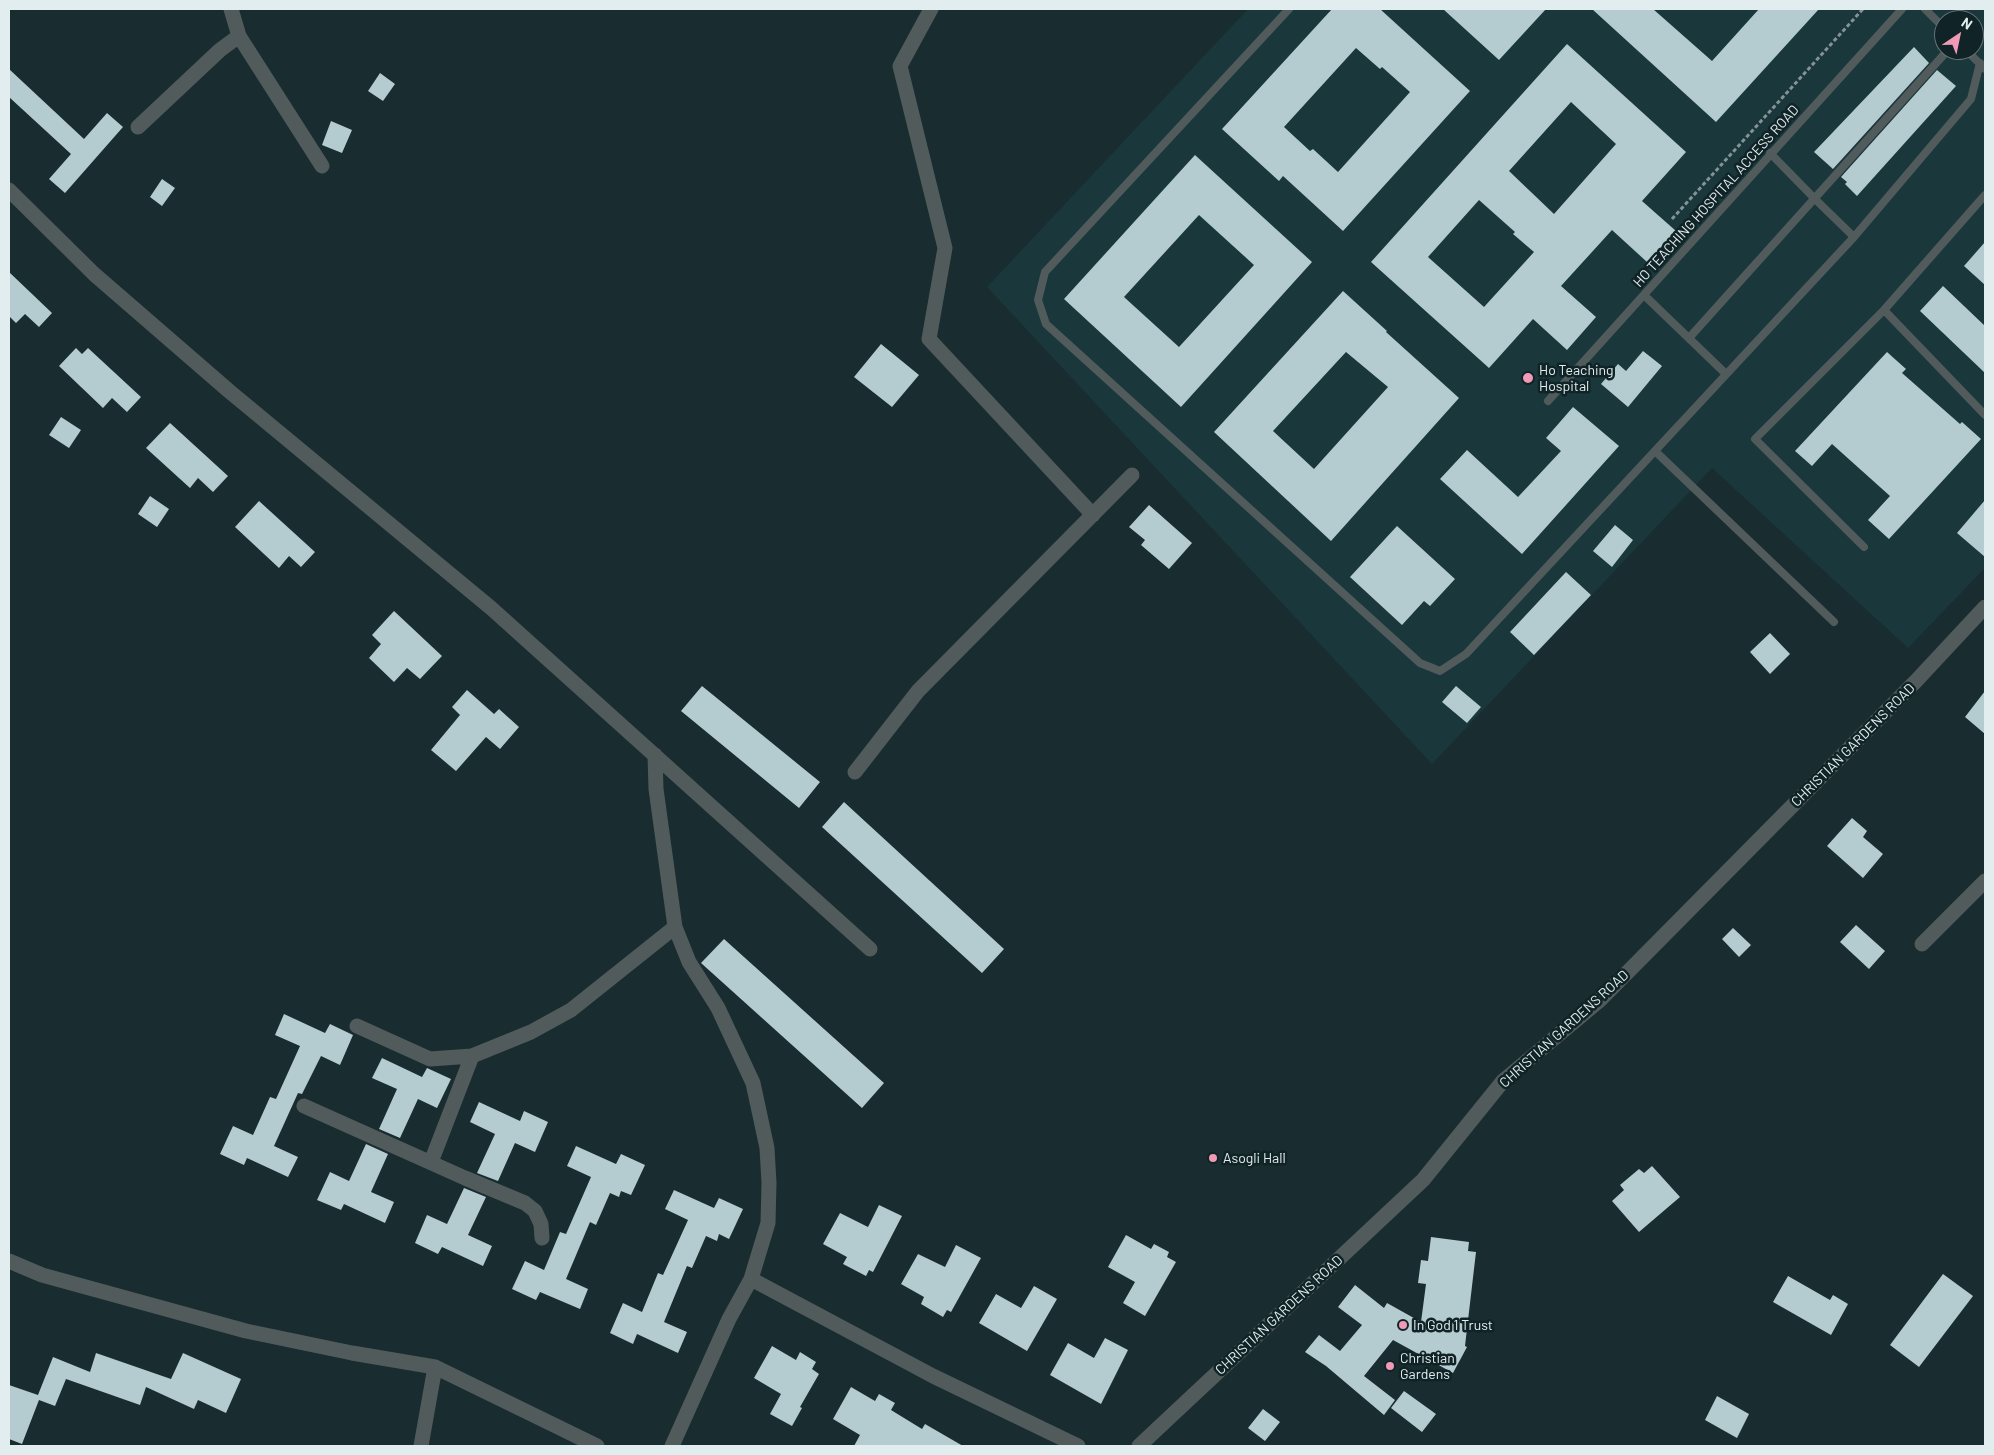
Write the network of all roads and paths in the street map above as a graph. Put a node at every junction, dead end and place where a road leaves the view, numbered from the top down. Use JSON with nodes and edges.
{"nodes":[{"id":1,"x":231,"y":9,"type":"edge"},
{"id":2,"x":931,"y":9,"type":"edge"},
{"id":3,"x":1289,"y":9,"type":"edge"},
{"id":4,"x":1863,"y":9,"type":"edge"},
{"id":5,"x":1902,"y":9,"type":"edge"},
{"id":6,"x":1925,"y":9,"type":"edge"},
{"id":7,"x":1934,"y":18,"type":"edge"},
{"id":8,"x":239,"y":36,"type":"junction"},
{"id":9,"x":1939,"y":60,"type":"edge"},
{"id":10,"x":1983,"y":66,"type":"edge"},
{"id":11,"x":138,"y":127,"type":"dead end"},
{"id":12,"x":1770,"y":153,"type":"junction"},
{"id":13,"x":322,"y":166,"type":"dead end"},
{"id":14,"x":9,"y":190,"type":"edge"},
{"id":15,"x":1985,"y":195,"type":"edge"},
{"id":16,"x":1815,"y":199,"type":"junction"},
{"id":17,"x":1672,"y":219,"type":"dead end"},
{"id":18,"x":1854,"y":237,"type":"junction"},
{"id":19,"x":1644,"y":295,"type":"junction"},
{"id":20,"x":1884,"y":310,"type":"junction"},
{"id":21,"x":1689,"y":338,"type":"junction"},
{"id":22,"x":1726,"y":374,"type":"junction"},
{"id":23,"x":1548,"y":401,"type":"dead end"},
{"id":24,"x":1985,"y":415,"type":"edge"},
{"id":25,"x":1655,"y":451,"type":"junction"},
{"id":26,"x":1132,"y":475,"type":"dead end"},
{"id":27,"x":1093,"y":515,"type":"junction"},
{"id":28,"x":1864,"y":547,"type":"dead end"},
{"id":29,"x":1985,"y":607,"type":"edge"},
{"id":30,"x":1834,"y":622,"type":"dead end"},
{"id":31,"x":655,"y":755,"type":"junction"},
{"id":32,"x":855,"y":772,"type":"dead end"},
{"id":33,"x":1985,"y":881,"type":"edge"},
{"id":34,"x":675,"y":927,"type":"junction"},
{"id":35,"x":1922,"y":944,"type":"dead end"},
{"id":36,"x":870,"y":949,"type":"dead end"},
{"id":37,"x":357,"y":1026,"type":"dead end"},
{"id":38,"x":472,"y":1056,"type":"junction"},
{"id":39,"x":304,"y":1106,"type":"dead end"},
{"id":40,"x":431,"y":1162,"type":"junction"},
{"id":41,"x":542,"y":1238,"type":"dead end"},
{"id":42,"x":9,"y":1261,"type":"edge"},
{"id":43,"x":751,"y":1279,"type":"junction"},
{"id":44,"x":435,"y":1367,"type":"junction"},
{"id":45,"x":421,"y":1446,"type":"edge"},
{"id":46,"x":597,"y":1446,"type":"edge"},
{"id":47,"x":672,"y":1446,"type":"edge"},
{"id":48,"x":1078,"y":1446,"type":"edge"},
{"id":49,"x":1139,"y":1446,"type":"edge"}],
"edges":[{"from":1,"to":8,"type":"street"},
{"from":2,"to":27,"type":"street"},
{"from":3,"to":25,"type":"lane"},
{"from":4,"to":17,"type":"path"},
{"from":5,"to":12,"type":"lane","name":"HO TEACHING HOSPITAL ACCESS ROAD"},
{"from":6,"to":7,"type":"lane"},
{"from":8,"to":11,"type":"street"},
{"from":8,"to":13,"type":"street"},
{"from":9,"to":16,"type":"lane"},
{"from":10,"to":18,"type":"lane"},
{"from":12,"to":16,"type":"lane"},
{"from":12,"to":19,"type":"lane","name":"HO TEACHING HOSPITAL ACCESS ROAD"},
{"from":14,"to":31,"type":"street"},
{"from":15,"to":20,"type":"lane"},
{"from":16,"to":18,"type":"lane"},
{"from":16,"to":21,"type":"lane"},
{"from":18,"to":22,"type":"lane"},
{"from":19,"to":21,"type":"lane"},
{"from":19,"to":23,"type":"lane","name":"HO TEACHING HOSPITAL ACCESS ROAD"},
{"from":20,"to":24,"type":"lane"},
{"from":20,"to":28,"type":"lane"},
{"from":21,"to":22,"type":"lane"},
{"from":22,"to":25,"type":"lane"},
{"from":25,"to":30,"type":"lane"},
{"from":26,"to":27,"type":"street"},
{"from":27,"to":32,"type":"street"},
{"from":29,"to":49,"type":"street","name":"CHRISTIAN GARDENS ROAD"},
{"from":31,"to":34,"type":"street"},
{"from":31,"to":36,"type":"street"},
{"from":33,"to":35,"type":"street"},
{"from":34,"to":38,"type":"street"},
{"from":34,"to":43,"type":"street"},
{"from":37,"to":38,"type":"street"},
{"from":38,"to":40,"type":"street"},
{"from":39,"to":40,"type":"street"},
{"from":40,"to":41,"type":"street"},
{"from":42,"to":44,"type":"street"},
{"from":43,"to":47,"type":"street"},
{"from":43,"to":48,"type":"street"},
{"from":44,"to":45,"type":"street"},
{"from":44,"to":46,"type":"street"}]}
